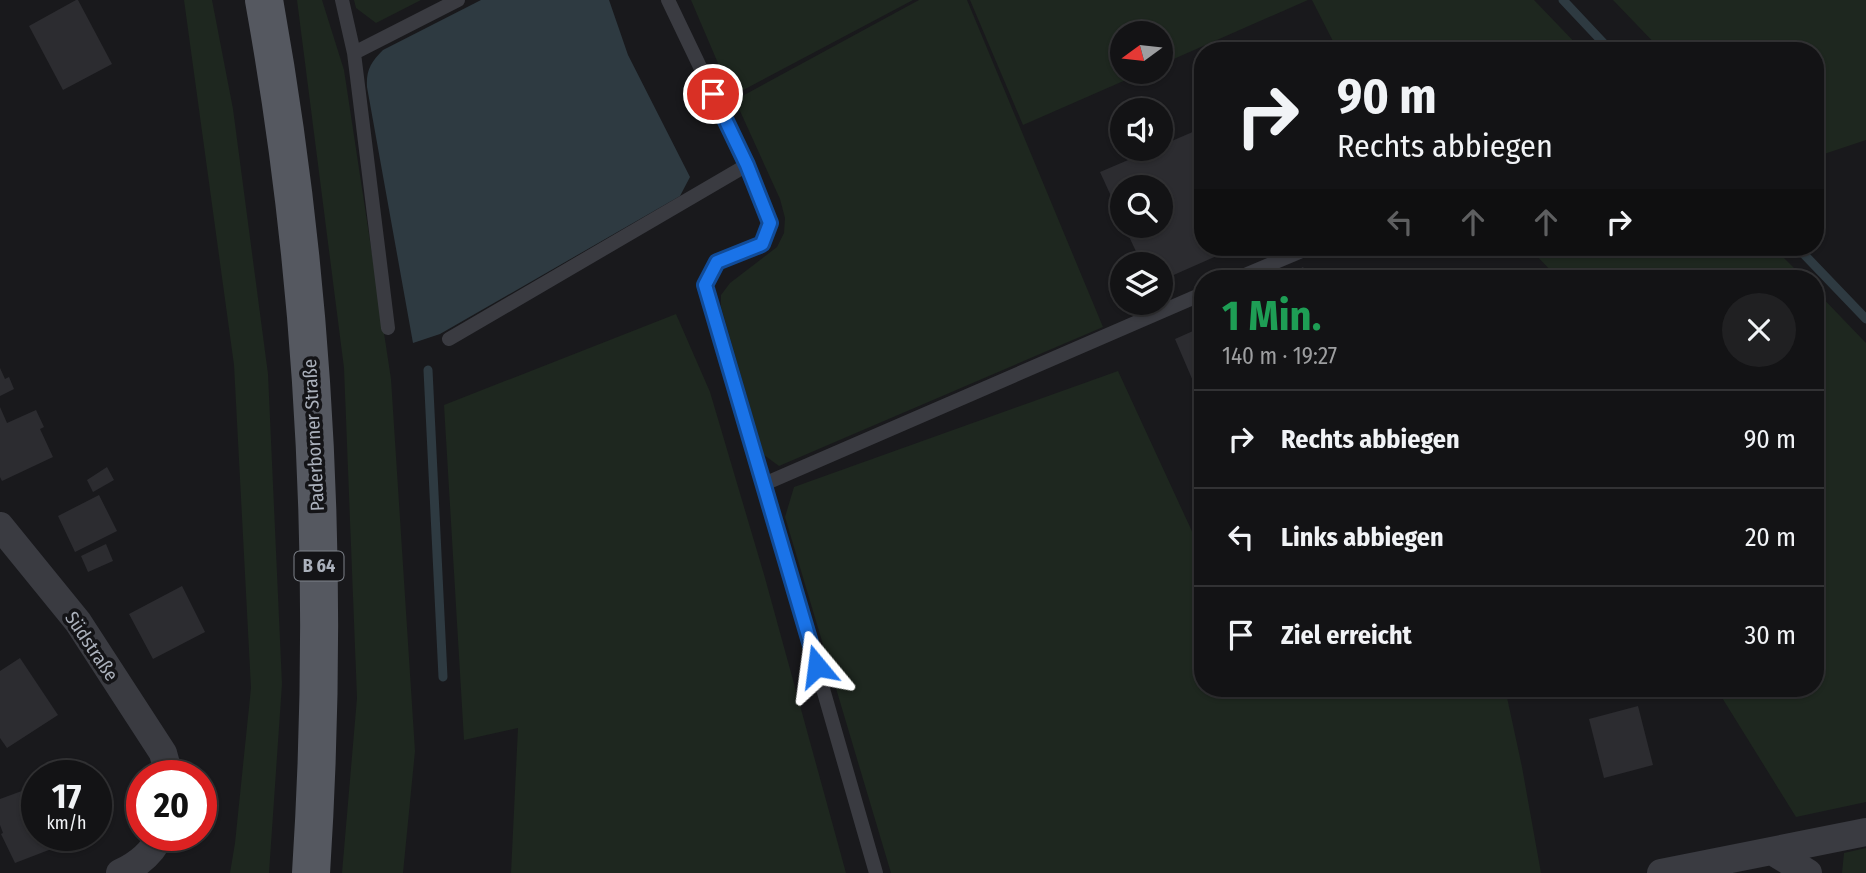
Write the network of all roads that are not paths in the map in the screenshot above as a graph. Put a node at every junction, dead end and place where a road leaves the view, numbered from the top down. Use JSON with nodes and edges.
{"nodes":[{"id":1,"x":264,"y":0,"type":"edge"},
{"id":2,"x":342,"y":0,"type":"edge"},
{"id":3,"x":458,"y":0,"type":"edge"},
{"id":4,"x":668,"y":0,"type":"edge"},
{"id":5,"x":354,"y":52,"type":"junction"},
{"id":6,"x":747,"y":165,"type":"junction"},
{"id":7,"x":1290,"y":256,"type":"edge"},
{"id":8,"x":1257,"y":270,"type":"edge"},
{"id":9,"x":1194,"y":297,"type":"edge"},
{"id":10,"x":388,"y":328,"type":"dead end"},
{"id":11,"x":449,"y":339,"type":"dead end"},
{"id":12,"x":764,"y":484,"type":"junction"},
{"id":13,"x":0,"y":526,"type":"edge"},
{"id":14,"x":165,"y":760,"type":"edge"},
{"id":15,"x":1866,"y":832,"type":"edge"},
{"id":16,"x":149,"y":851,"type":"edge"},
{"id":17,"x":1772,"y":851,"type":"junction"},
{"id":18,"x":120,"y":873,"type":"edge"},
{"id":19,"x":311,"y":873,"type":"edge"},
{"id":20,"x":876,"y":873,"type":"edge"},
{"id":21,"x":1661,"y":873,"type":"edge"},
{"id":22,"x":1808,"y":873,"type":"edge"}],
"edges":[{"from":1,"to":19,"type":"main road","name":"Paderborner Straße","number":"B 64"},
{"from":2,"to":5,"type":"lane"},
{"from":3,"to":5,"type":"lane"},
{"from":4,"to":6,"type":"lane"},
{"from":5,"to":10,"type":"lane"},
{"from":6,"to":11,"type":"lane"},
{"from":6,"to":12,"type":"lane"},
{"from":7,"to":8,"type":"lane"},
{"from":9,"to":12,"type":"lane"},
{"from":12,"to":20,"type":"lane"},
{"from":13,"to":14,"type":"street","name":"Südstraße"},
{"from":15,"to":17,"type":"street"},
{"from":16,"to":18,"type":"street"},
{"from":17,"to":21,"type":"street"},
{"from":17,"to":22,"type":"street"}]}
